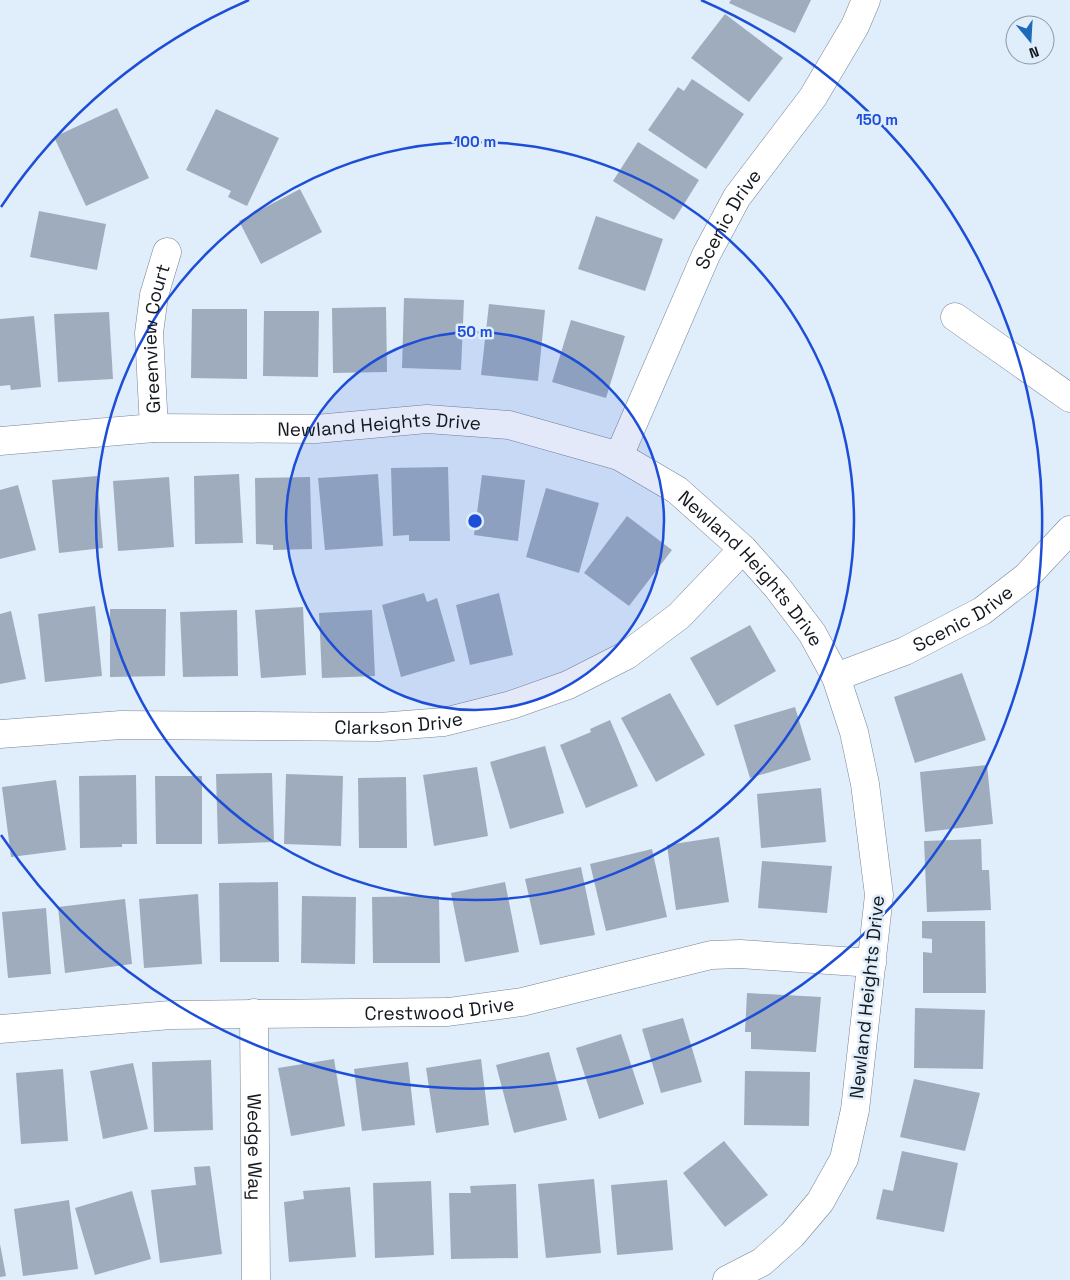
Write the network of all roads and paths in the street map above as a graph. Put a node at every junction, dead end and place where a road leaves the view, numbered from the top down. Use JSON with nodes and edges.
{"nodes":[{"id":1,"x":866,"y":0,"type":"edge"},
{"id":2,"x":168,"y":252,"type":"dead end"},
{"id":3,"x":955,"y":317,"type":"dead end"},
{"id":4,"x":1070,"y":398,"type":"edge"},
{"id":5,"x":154,"y":428,"type":"junction"},
{"id":6,"x":0,"y":441,"type":"edge"},
{"id":7,"x":619,"y":456,"type":"junction"},
{"id":8,"x":1070,"y":530,"type":"edge"},
{"id":9,"x":743,"y":549,"type":"junction"},
{"id":10,"x":836,"y":677,"type":"junction"},
{"id":11,"x":0,"y":734,"type":"edge"},
{"id":12,"x":872,"y":963,"type":"junction"},
{"id":13,"x":254,"y":1013,"type":"junction"},
{"id":14,"x":0,"y":1029,"type":"edge"},
{"id":15,"x":256,"y":1280,"type":"edge"},
{"id":16,"x":727,"y":1280,"type":"edge"}],
"edges":[{"from":1,"to":7,"type":"street","name":"Scenic Drive"},
{"from":2,"to":5,"type":"street","name":"Greenview Court"},
{"from":3,"to":4,"type":"street"},
{"from":5,"to":6,"type":"street","name":"Newland Heights Drive"},
{"from":5,"to":7,"type":"street","name":"Newland Heights Drive"},
{"from":7,"to":9,"type":"street","name":"Newland Heights Drive"},
{"from":8,"to":10,"type":"street","name":"Scenic Drive"},
{"from":9,"to":10,"type":"street","name":"Newland Heights Drive"},
{"from":9,"to":11,"type":"street","name":"Clarkson Drive"},
{"from":10,"to":12,"type":"street","name":"Newland Heights Drive"},
{"from":12,"to":13,"type":"street","name":"Crestwood Drive"},
{"from":12,"to":16,"type":"street","name":"Newland Heights Drive"},
{"from":13,"to":14,"type":"street","name":"Crestwood Drive"},
{"from":13,"to":15,"type":"street","name":"Wedge Way"}]}
